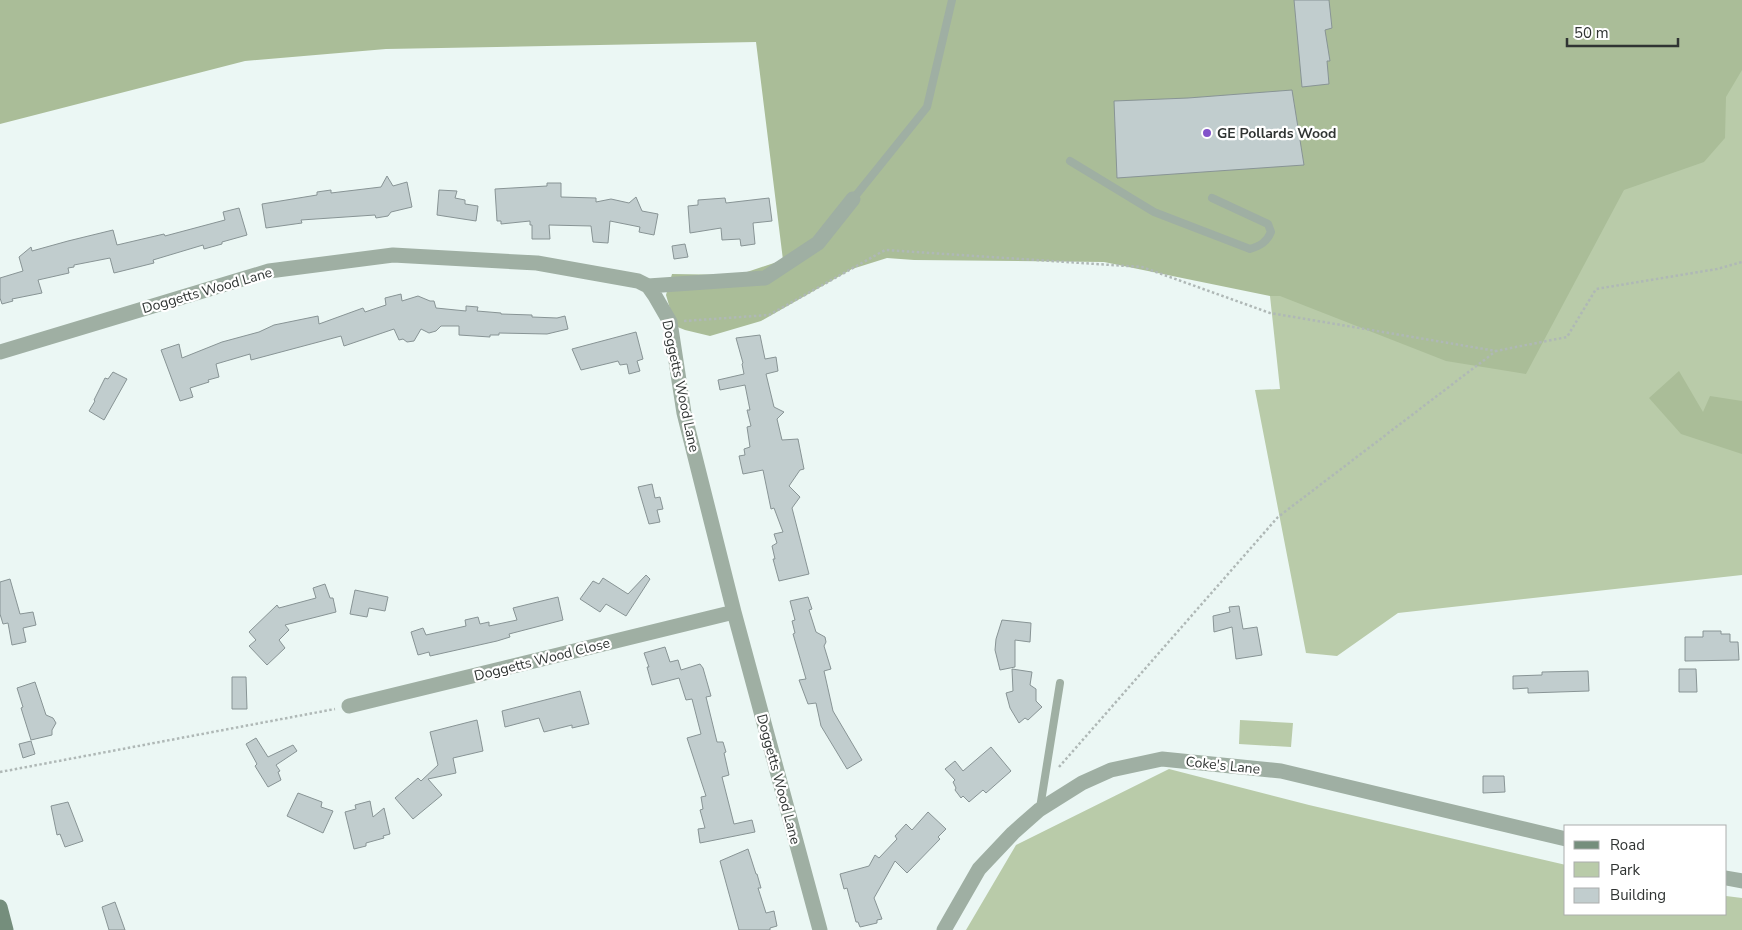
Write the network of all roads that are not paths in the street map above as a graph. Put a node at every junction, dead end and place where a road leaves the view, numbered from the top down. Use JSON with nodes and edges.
{"nodes":[{"id":1,"x":952,"y":0,"type":"edge"},
{"id":2,"x":1070,"y":161,"type":"dead end"},
{"id":3,"x":1212,"y":198,"type":"dead end"},
{"id":4,"x":853,"y":199,"type":"joint"},
{"id":5,"x":648,"y":286,"type":"junction"},
{"id":6,"x":0,"y":352,"type":"edge"},
{"id":7,"x":734,"y":612,"type":"junction"},
{"id":8,"x":1060,"y":684,"type":"dead end"},
{"id":9,"x":349,"y":706,"type":"road end"},
{"id":10,"x":1040,"y":810,"type":"junction"},
{"id":11,"x":1564,"y":839,"type":"edge"},
{"id":12,"x":1727,"y":878,"type":"edge"},
{"id":13,"x":1742,"y":882,"type":"edge"},
{"id":14,"x":0,"y":908,"type":"edge"},
{"id":15,"x":6,"y":930,"type":"edge"},
{"id":16,"x":820,"y":930,"type":"edge"},
{"id":17,"x":944,"y":930,"type":"edge"}],
"edges":[{"from":1,"to":4,"type":"lane"},
{"from":2,"to":3,"type":"lane"},
{"from":4,"to":5,"type":"street"},
{"from":5,"to":6,"type":"street","name":"Doggetts Wood Lane"},
{"from":5,"to":7,"type":"street","name":"Doggetts Wood Lane"},
{"from":7,"to":9,"type":"street","name":"Doggetts Wood Close"},
{"from":7,"to":16,"type":"street","name":"Doggetts Wood Lane"},
{"from":8,"to":10,"type":"lane"},
{"from":10,"to":11,"type":"street","name":"Coke's Lane"},
{"from":10,"to":17,"type":"street","name":"Coke's Lane"},
{"from":12,"to":13,"type":"street"},
{"from":14,"to":15,"type":"main road"}]}
